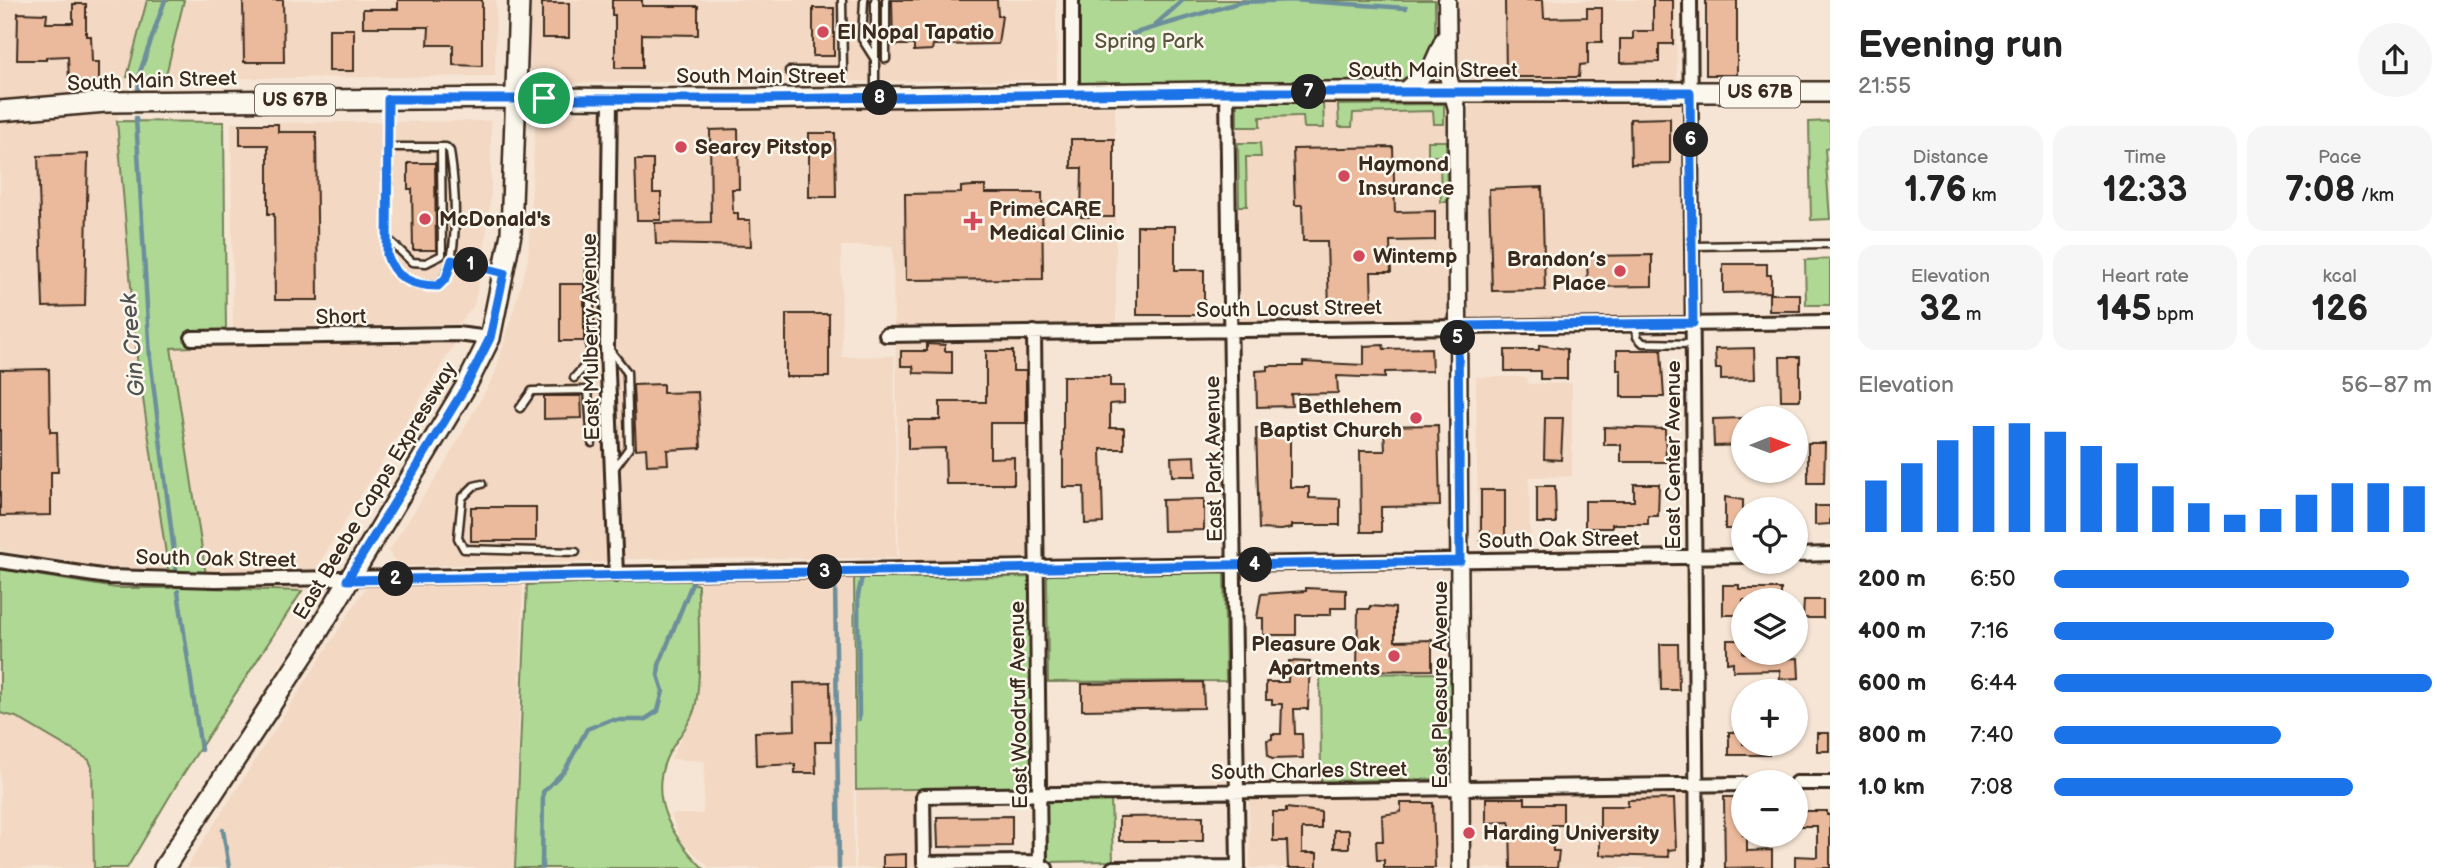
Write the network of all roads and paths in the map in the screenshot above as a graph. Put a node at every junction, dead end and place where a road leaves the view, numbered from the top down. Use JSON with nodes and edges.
{"nodes":[{"id":1,"x":519,"y":0,"type":"edge"},
{"id":2,"x":842,"y":0,"type":"edge"},
{"id":3,"x":864,"y":0,"type":"edge"},
{"id":4,"x":875,"y":0,"type":"edge"},
{"id":5,"x":887,"y":0,"type":"edge"},
{"id":6,"x":1072,"y":0,"type":"edge"},
{"id":7,"x":1447,"y":0,"type":"edge"},
{"id":8,"x":1690,"y":0,"type":"edge"},
{"id":9,"x":1447,"y":26,"type":"junction"},
{"id":10,"x":875,"y":60,"type":"junction"},
{"id":11,"x":886,"y":60,"type":"dead end"},
{"id":12,"x":789,"y":71,"type":"dead end"},
{"id":13,"x":1227,"y":92,"type":"junction"},
{"id":14,"x":1690,"y":92,"type":"junction"},
{"id":15,"x":1830,"y":92,"type":"edge"},
{"id":16,"x":1403,"y":93,"type":"junction"},
{"id":17,"x":1452,"y":93,"type":"junction"},
{"id":18,"x":1072,"y":95,"type":"junction"},
{"id":19,"x":517,"y":98,"type":"junction"},
{"id":20,"x":875,"y":98,"type":"junction"},
{"id":21,"x":388,"y":99,"type":"junction"},
{"id":22,"x":610,"y":99,"type":"junction"},
{"id":23,"x":0,"y":111,"type":"edge"},
{"id":24,"x":387,"y":147,"type":"junction"},
{"id":25,"x":441,"y":147,"type":"junction"},
{"id":26,"x":387,"y":238,"type":"junction"},
{"id":27,"x":1830,"y":244,"type":"edge"},
{"id":28,"x":1692,"y":246,"type":"junction"},
{"id":29,"x":590,"y":253,"type":"dead end"},
{"id":30,"x":452,"y":260,"type":"junction"},
{"id":31,"x":504,"y":273,"type":"junction"},
{"id":32,"x":1830,"y":322,"type":"edge"},
{"id":33,"x":1693,"y":323,"type":"junction"},
{"id":34,"x":1636,"y":324,"type":"junction"},
{"id":35,"x":1458,"y":326,"type":"junction"},
{"id":36,"x":1231,"y":330,"type":"junction"},
{"id":37,"x":1034,"y":332,"type":"junction"},
{"id":38,"x":886,"y":335,"type":"dead end"},
{"id":39,"x":192,"y":338,"type":"dead end"},
{"id":40,"x":490,"y":338,"type":"junction"},
{"id":41,"x":1693,"y":344,"type":"junction"},
{"id":42,"x":607,"y":347,"type":"junction"},
{"id":43,"x":574,"y":378,"type":"dead end"},
{"id":44,"x":520,"y":408,"type":"dead end"},
{"id":45,"x":592,"y":443,"type":"dead end"},
{"id":46,"x":612,"y":471,"type":"junction"},
{"id":47,"x":482,"y":484,"type":"dead end"},
{"id":48,"x":576,"y":552,"type":"dead end"},
{"id":49,"x":1830,"y":554,"type":"edge"},
{"id":50,"x":1808,"y":555,"type":"edge"},
{"id":51,"x":1731,"y":556,"type":"edge"},
{"id":52,"x":1693,"y":557,"type":"junction"},
{"id":53,"x":0,"y":561,"type":"edge"},
{"id":54,"x":1460,"y":561,"type":"junction"},
{"id":55,"x":1235,"y":565,"type":"junction"},
{"id":56,"x":1037,"y":568,"type":"junction"},
{"id":57,"x":616,"y":575,"type":"junction"},
{"id":58,"x":347,"y":580,"type":"junction"},
{"id":59,"x":1808,"y":783,"type":"edge"},
{"id":60,"x":1830,"y":783,"type":"edge"},
{"id":61,"x":1696,"y":784,"type":"junction"},
{"id":62,"x":1731,"y":784,"type":"edge"},
{"id":63,"x":1461,"y":788,"type":"junction"},
{"id":64,"x":1236,"y":791,"type":"junction"},
{"id":65,"x":1040,"y":794,"type":"junction"},
{"id":66,"x":1042,"y":867,"type":"edge"},
{"id":67,"x":1238,"y":867,"type":"edge"},
{"id":68,"x":164,"y":868,"type":"edge"},
{"id":69,"x":1113,"y":868,"type":"edge"},
{"id":70,"x":1461,"y":868,"type":"edge"},
{"id":71,"x":1697,"y":868,"type":"edge"}],
"edges":[{"from":1,"to":19,"type":"main road","name":"East Beebe Capps Expressway"},
{"from":2,"to":12,"type":"lane"},
{"from":3,"to":10,"type":"lane"},
{"from":4,"to":10,"type":"lane"},
{"from":5,"to":11,"type":"lane"},
{"from":6,"to":18,"type":"street"},
{"from":7,"to":9,"type":"street","name":"East Pleasure Avenue"},
{"from":8,"to":14,"type":"street","name":"East Center Avenue"},
{"from":9,"to":16,"type":"street"},
{"from":9,"to":17,"type":"street","name":"East Pleasure Avenue"},
{"from":10,"to":20,"type":"lane"},
{"from":13,"to":16,"type":"main road","name":"South Main Street","number":"US 67B"},
{"from":13,"to":18,"type":"main road","name":"South Main Street","number":"US 67B"},
{"from":13,"to":36,"type":"street","name":"East Park Avenue"},
{"from":14,"to":15,"type":"main road","number":"US 67B"},
{"from":14,"to":17,"type":"main road","name":"South Main Street","number":"US 67B"},
{"from":14,"to":28,"type":"street","name":"East Center Avenue"},
{"from":16,"to":17,"type":"main road","name":"South Main Street","number":"US 67B"},
{"from":17,"to":35,"type":"street","name":"East Pleasure Avenue"},
{"from":18,"to":20,"type":"main road","name":"South Main Street","number":"US 67B"},
{"from":19,"to":21,"type":"main road","name":"South Main Street","number":"US 67B"},
{"from":19,"to":22,"type":"main road","name":"South Main Street","number":"US 67B"},
{"from":19,"to":31,"type":"main road","name":"East Beebe Capps Expressway"},
{"from":20,"to":22,"type":"main road","name":"South Main Street","number":"US 67B"},
{"from":21,"to":23,"type":"main road","name":"South Main Street","number":"US 67B"},
{"from":21,"to":24,"type":"lane"},
{"from":22,"to":42,"type":"street","name":"East Mulberry Avenue"},
{"from":24,"to":25,"type":"lane"},
{"from":24,"to":26,"type":"lane"},
{"from":25,"to":26,"type":"lane"},
{"from":25,"to":30,"type":"lane"},
{"from":26,"to":30,"type":"lane"},
{"from":27,"to":28,"type":"lane"},
{"from":28,"to":33,"type":"street","name":"East Center Avenue"},
{"from":29,"to":43,"type":"lane"},
{"from":30,"to":31,"type":"lane"},
{"from":31,"to":40,"type":"main road","name":"East Beebe Capps Expressway"},
{"from":32,"to":33,"type":"street","name":"South Locust Street"},
{"from":33,"to":34,"type":"street","name":"South Locust Street"},
{"from":33,"to":41,"type":"street","name":"East Center Avenue"},
{"from":34,"to":35,"type":"street","name":"South Locust Street"},
{"from":34,"to":41,"type":"lane"},
{"from":35,"to":36,"type":"street","name":"South Locust Street"},
{"from":35,"to":54,"type":"street","name":"East Pleasure Avenue"},
{"from":36,"to":37,"type":"street","name":"South Locust Street"},
{"from":36,"to":55,"type":"street","name":"East Park Avenue"},
{"from":37,"to":38,"type":"street","name":"South Locust Street"},
{"from":37,"to":56,"type":"street","name":"East Woodruff Avenue"},
{"from":39,"to":40,"type":"street","name":"Short"},
{"from":40,"to":58,"type":"main road","name":"East Beebe Capps Expressway"},
{"from":41,"to":52,"type":"street","name":"East Center Avenue"},
{"from":42,"to":46,"type":"street","name":"East Mulberry Avenue"},
{"from":42,"to":46,"type":"lane"},
{"from":44,"to":45,"type":"lane"},
{"from":46,"to":57,"type":"street","name":"East Mulberry Avenue"},
{"from":47,"to":48,"type":"lane"},
{"from":49,"to":50,"type":"street"},
{"from":51,"to":52,"type":"street","name":"South Oak Street"},
{"from":52,"to":54,"type":"street","name":"South Oak Street"},
{"from":52,"to":61,"type":"street","name":"East Center Avenue"},
{"from":53,"to":58,"type":"street","name":"South Oak Street"},
{"from":54,"to":55,"type":"street","name":"South Oak Street"},
{"from":54,"to":63,"type":"street","name":"East Pleasure Avenue"},
{"from":55,"to":56,"type":"street","name":"South Oak Street"},
{"from":55,"to":64,"type":"street","name":"East Park Avenue"},
{"from":56,"to":57,"type":"street","name":"South Oak Street"},
{"from":56,"to":65,"type":"street","name":"East Woodruff Avenue"},
{"from":57,"to":58,"type":"street","name":"South Oak Street"},
{"from":58,"to":68,"type":"main road","name":"East Beebe Capps Expressway"},
{"from":59,"to":60,"type":"street"},
{"from":61,"to":62,"type":"street","name":"South Charles Street"},
{"from":61,"to":63,"type":"street","name":"South Charles Street"},
{"from":61,"to":71,"type":"street","name":"East Center Avenue"},
{"from":63,"to":64,"type":"street","name":"South Charles Street"},
{"from":63,"to":70,"type":"street","name":"East Pleasure Avenue"},
{"from":64,"to":65,"type":"street","name":"South Charles Street"},
{"from":64,"to":67,"type":"street","name":"East Park Avenue"},
{"from":65,"to":66,"type":"street","name":"East Woodruff Avenue"},
{"from":65,"to":66,"type":"street","name":"South Charles Street"},
{"from":67,"to":69,"type":"street"}]}
